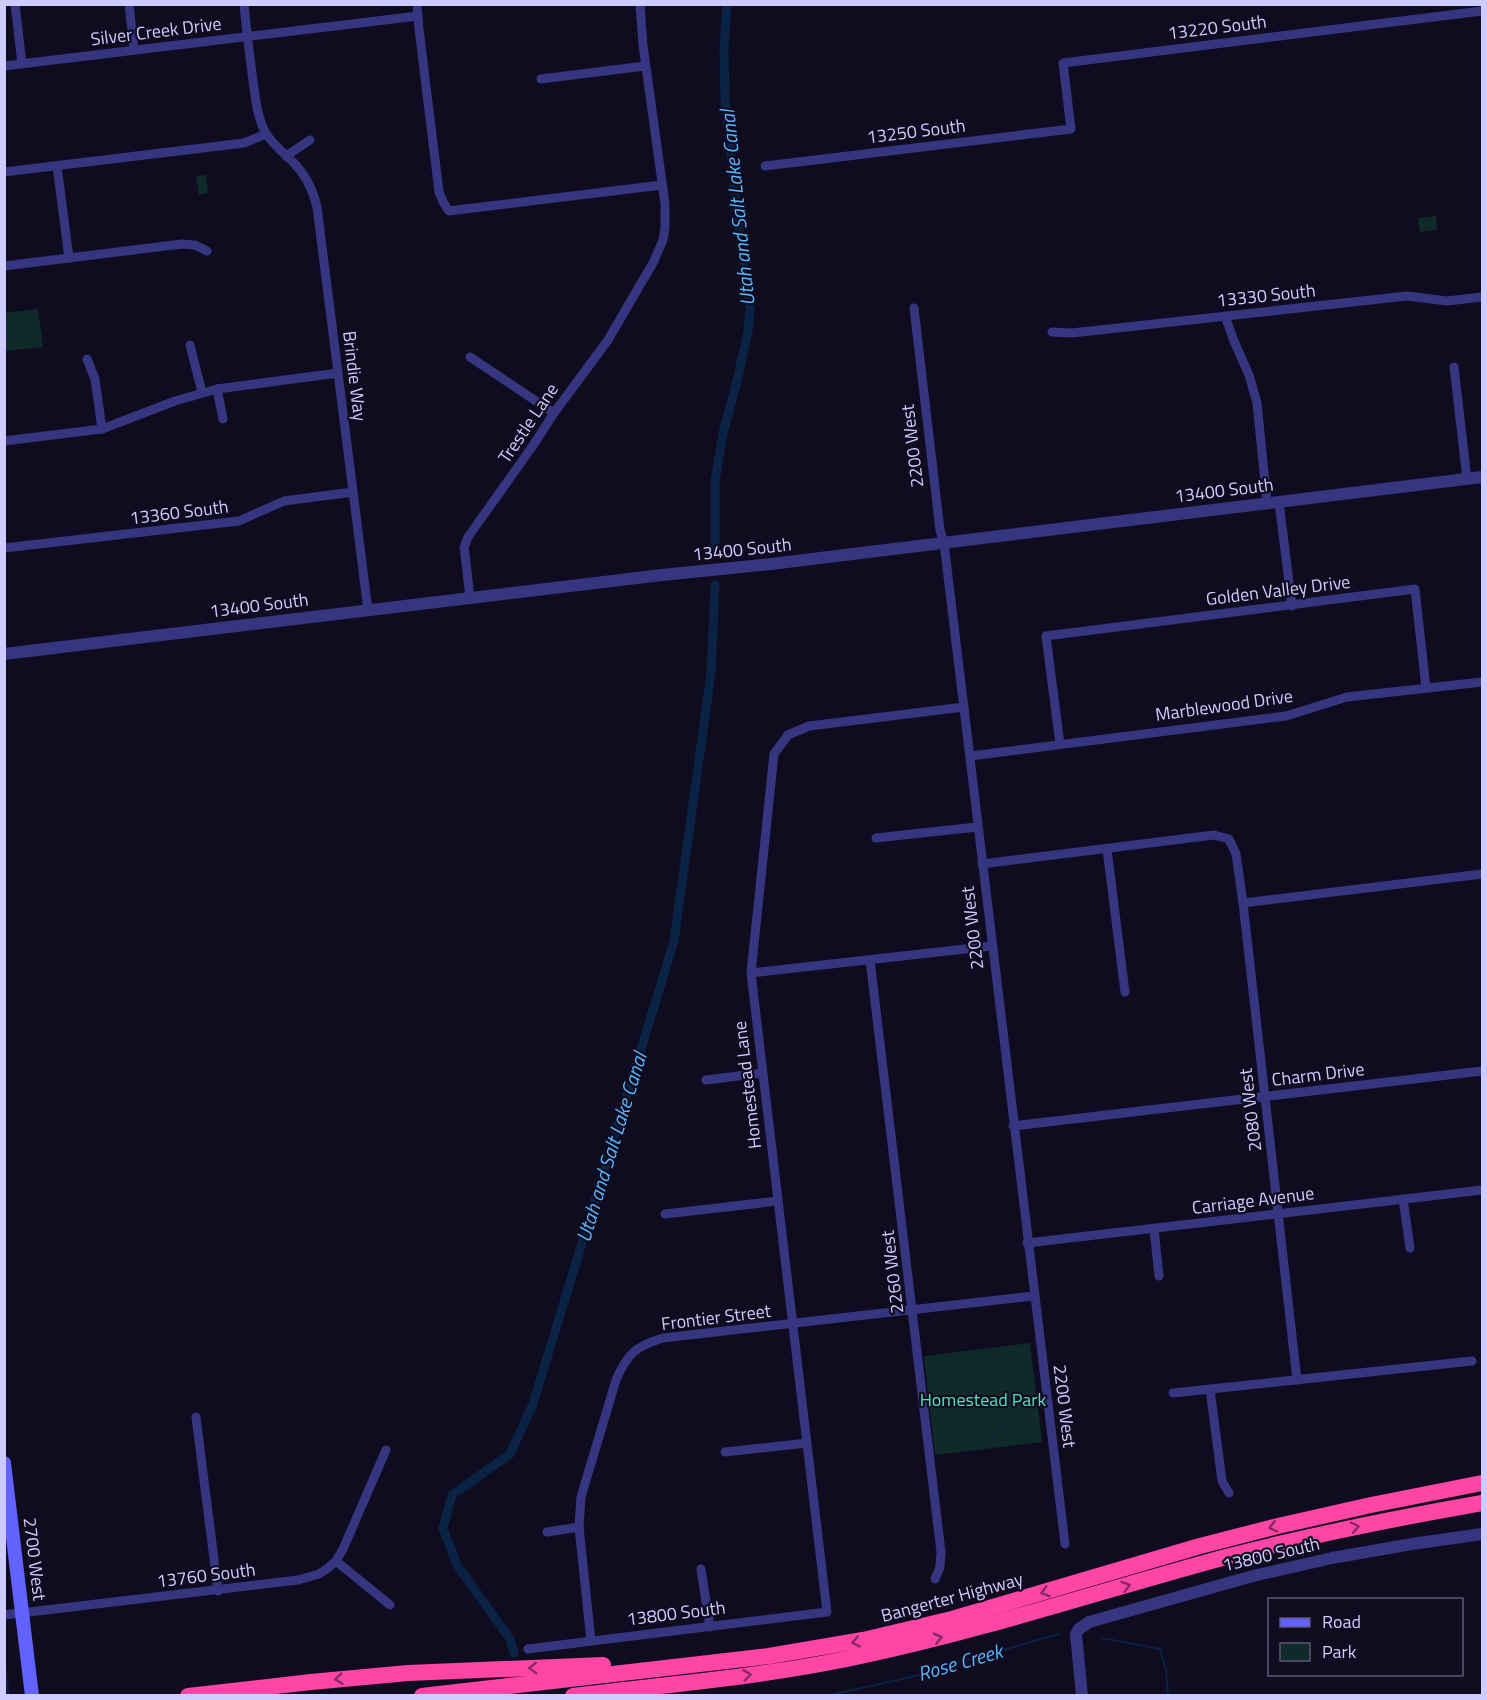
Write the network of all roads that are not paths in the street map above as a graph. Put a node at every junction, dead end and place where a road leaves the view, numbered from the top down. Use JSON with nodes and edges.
{"nodes":[{"id":1,"x":15,"y":4,"type":"edge"},
{"id":2,"x":129,"y":4,"type":"edge"},
{"id":3,"x":243,"y":4,"type":"edge"},
{"id":4,"x":417,"y":4,"type":"edge"},
{"id":5,"x":640,"y":4,"type":"edge"},
{"id":6,"x":1482,"y":11,"type":"edge"},
{"id":7,"x":418,"y":16,"type":"junction"},
{"id":8,"x":247,"y":37,"type":"junction"},
{"id":9,"x":134,"y":50,"type":"junction"},
{"id":10,"x":22,"y":64,"type":"junction"},
{"id":11,"x":4,"y":66,"type":"edge"},
{"id":12,"x":645,"y":66,"type":"junction"},
{"id":13,"x":541,"y":79,"type":"dead end"},
{"id":14,"x":1071,"y":129,"type":"joint"},
{"id":15,"x":266,"y":134,"type":"junction"},
{"id":16,"x":310,"y":140,"type":"dead end"},
{"id":17,"x":286,"y":156,"type":"junction"},
{"id":18,"x":57,"y":166,"type":"junction"},
{"id":19,"x":765,"y":166,"type":"dead end"},
{"id":20,"x":4,"y":172,"type":"edge"},
{"id":21,"x":662,"y":185,"type":"junction"},
{"id":22,"x":207,"y":251,"type":"dead end"},
{"id":23,"x":69,"y":258,"type":"junction"},
{"id":24,"x":4,"y":266,"type":"edge"},
{"id":25,"x":1482,"y":297,"type":"edge"},
{"id":26,"x":914,"y":308,"type":"dead end"},
{"id":27,"x":1225,"y":316,"type":"junction"},
{"id":28,"x":1052,"y":332,"type":"dead end"},
{"id":29,"x":190,"y":345,"type":"dead end"},
{"id":30,"x":470,"y":357,"type":"dead end"},
{"id":31,"x":87,"y":359,"type":"dead end"},
{"id":32,"x":1454,"y":367,"type":"dead end"},
{"id":33,"x":338,"y":374,"type":"junction"},
{"id":34,"x":217,"y":389,"type":"junction"},
{"id":35,"x":202,"y":392,"type":"junction"},
{"id":36,"x":554,"y":413,"type":"junction"},
{"id":37,"x":224,"y":419,"type":"dead end"},
{"id":38,"x":102,"y":429,"type":"junction"},
{"id":39,"x":4,"y":441,"type":"edge"},
{"id":40,"x":1482,"y":477,"type":"edge"},
{"id":41,"x":1467,"y":479,"type":"junction"},
{"id":42,"x":353,"y":492,"type":"junction"},
{"id":43,"x":1273,"y":502,"type":"junction"},
{"id":44,"x":944,"y":543,"type":"junction"},
{"id":45,"x":4,"y":548,"type":"edge"},
{"id":46,"x":470,"y":598,"type":"junction"},
{"id":47,"x":1292,"y":606,"type":"junction"},
{"id":48,"x":368,"y":610,"type":"junction"},
{"id":49,"x":4,"y":654,"type":"edge"},
{"id":50,"x":1482,"y":682,"type":"edge"},
{"id":51,"x":1426,"y":688,"type":"junction"},
{"id":52,"x":964,"y":707,"type":"junction"},
{"id":53,"x":1059,"y":744,"type":"junction"},
{"id":54,"x":969,"y":756,"type":"junction"},
{"id":55,"x":977,"y":827,"type":"junction"},
{"id":56,"x":876,"y":838,"type":"dead end"},
{"id":57,"x":1107,"y":849,"type":"junction"},
{"id":58,"x":982,"y":864,"type":"junction"},
{"id":59,"x":1482,"y":874,"type":"edge"},
{"id":60,"x":1243,"y":903,"type":"junction"},
{"id":61,"x":992,"y":946,"type":"junction"},
{"id":62,"x":870,"y":960,"type":"junction"},
{"id":63,"x":751,"y":973,"type":"junction"},
{"id":64,"x":1125,"y":992,"type":"dead end"},
{"id":65,"x":1482,"y":1071,"type":"edge"},
{"id":66,"x":762,"y":1073,"type":"junction"},
{"id":67,"x":706,"y":1080,"type":"dead end"},
{"id":68,"x":1265,"y":1097,"type":"junction"},
{"id":69,"x":1013,"y":1126,"type":"junction"},
{"id":70,"x":1482,"y":1190,"type":"edge"},
{"id":71,"x":1404,"y":1199,"type":"junction"},
{"id":72,"x":778,"y":1202,"type":"junction"},
{"id":73,"x":665,"y":1214,"type":"dead end"},
{"id":74,"x":1279,"y":1214,"type":"junction"},
{"id":75,"x":1154,"y":1229,"type":"junction"},
{"id":76,"x":1027,"y":1243,"type":"junction"},
{"id":77,"x":1410,"y":1248,"type":"dead end"},
{"id":78,"x":1159,"y":1276,"type":"dead end"},
{"id":79,"x":1033,"y":1296,"type":"junction"},
{"id":80,"x":913,"y":1309,"type":"junction"},
{"id":81,"x":794,"y":1324,"type":"junction"},
{"id":82,"x":1472,"y":1361,"type":"dead end"},
{"id":83,"x":1297,"y":1380,"type":"junction"},
{"id":84,"x":1210,"y":1389,"type":"junction"},
{"id":85,"x":1173,"y":1393,"type":"dead end"},
{"id":86,"x":196,"y":1417,"type":"dead end"},
{"id":87,"x":807,"y":1443,"type":"junction"},
{"id":88,"x":386,"y":1450,"type":"dead end"},
{"id":89,"x":725,"y":1452,"type":"dead end"},
{"id":90,"x":4,"y":1463,"type":"edge"},
{"id":91,"x":1482,"y":1473,"type":"edge"},
{"id":92,"x":1482,"y":1483,"type":"edge"},
{"id":93,"x":1229,"y":1493,"type":"dead end"},
{"id":94,"x":1371,"y":1504,"type":"junction"},
{"id":95,"x":1482,"y":1505,"type":"edge"},
{"id":96,"x":579,"y":1527,"type":"junction"},
{"id":97,"x":547,"y":1532,"type":"dead end"},
{"id":98,"x":1482,"y":1534,"type":"edge"},
{"id":99,"x":1065,"y":1544,"type":"dead end"},
{"id":100,"x":336,"y":1561,"type":"junction"},
{"id":101,"x":702,"y":1569,"type":"dead end"},
{"id":102,"x":935,"y":1579,"type":"dead end"},
{"id":103,"x":218,"y":1591,"type":"junction"},
{"id":104,"x":390,"y":1605,"type":"dead end"},
{"id":105,"x":827,"y":1612,"type":"joint"},
{"id":106,"x":23,"y":1613,"type":"junction"},
{"id":107,"x":4,"y":1615,"type":"edge"},
{"id":108,"x":710,"y":1627,"type":"junction"},
{"id":109,"x":591,"y":1641,"type":"junction"},
{"id":110,"x":528,"y":1649,"type":"dead end"},
{"id":111,"x":739,"y":1660,"type":"junction"},
{"id":112,"x":688,"y":1682,"type":"junction"},
{"id":113,"x":33,"y":1695,"type":"edge"},
{"id":114,"x":188,"y":1695,"type":"edge"},
{"id":115,"x":422,"y":1695,"type":"edge"},
{"id":116,"x":573,"y":1695,"type":"edge"},
{"id":117,"x":612,"y":1695,"type":"edge"},
{"id":118,"x":1082,"y":1695,"type":"edge"}],
"edges":[{"from":1,"to":10,"type":"street"},
{"from":2,"to":9,"type":"street"},
{"from":3,"to":8,"type":"street","name":"Brindie Way"},
{"from":4,"to":7,"type":"street"},
{"from":5,"to":12,"type":"street","name":"Trestle Lane"},
{"from":6,"to":14,"type":"street","name":"13220 South"},
{"from":7,"to":8,"type":"street","name":"Silver Creek Drive"},
{"from":7,"to":21,"type":"street"},
{"from":8,"to":9,"type":"street","name":"Silver Creek Drive"},
{"from":8,"to":15,"type":"street","name":"Brindie Way"},
{"from":9,"to":10,"type":"street","name":"Silver Creek Drive"},
{"from":10,"to":11,"type":"street","name":"Silver Creek Drive"},
{"from":12,"to":13,"type":"street"},
{"from":12,"to":21,"type":"street","name":"Trestle Lane"},
{"from":14,"to":19,"type":"street","name":"13250 South"},
{"from":15,"to":17,"type":"street","name":"Brindie Way"},
{"from":15,"to":18,"type":"street"},
{"from":16,"to":17,"type":"street"},
{"from":17,"to":33,"type":"street","name":"Brindie Way"},
{"from":18,"to":20,"type":"street"},
{"from":18,"to":23,"type":"street"},
{"from":21,"to":36,"type":"street","name":"Trestle Lane"},
{"from":22,"to":23,"type":"street"},
{"from":23,"to":24,"type":"street"},
{"from":25,"to":27,"type":"street","name":"13330 South"},
{"from":26,"to":44,"type":"street","name":"2200 West"},
{"from":27,"to":28,"type":"street","name":"13330 South"},
{"from":27,"to":43,"type":"street"},
{"from":29,"to":35,"type":"street"},
{"from":30,"to":36,"type":"street"},
{"from":31,"to":38,"type":"street"},
{"from":32,"to":41,"type":"street"},
{"from":33,"to":34,"type":"street"},
{"from":33,"to":42,"type":"street","name":"Brindie Way"},
{"from":34,"to":35,"type":"street"},
{"from":34,"to":37,"type":"street"},
{"from":35,"to":38,"type":"street"},
{"from":36,"to":46,"type":"street","name":"Trestle Lane"},
{"from":38,"to":39,"type":"street"},
{"from":40,"to":41,"type":"street","name":"13400 South"},
{"from":41,"to":43,"type":"street","name":"13400 South"},
{"from":42,"to":45,"type":"street","name":"13360 South"},
{"from":42,"to":48,"type":"street","name":"Brindie Way"},
{"from":43,"to":44,"type":"street","name":"13400 South"},
{"from":43,"to":47,"type":"street"},
{"from":44,"to":46,"type":"street","name":"13400 South"},
{"from":44,"to":52,"type":"street","name":"2200 West"},
{"from":46,"to":48,"type":"street","name":"13400 South"},
{"from":47,"to":51,"type":"street","name":"Golden Valley Drive"},
{"from":47,"to":53,"type":"street","name":"Golden Valley Drive"},
{"from":48,"to":49,"type":"street","name":"13400 South"},
{"from":50,"to":51,"type":"street","name":"Marblewood Drive"},
{"from":51,"to":53,"type":"street","name":"Marblewood Drive"},
{"from":52,"to":54,"type":"street","name":"2200 West"},
{"from":52,"to":63,"type":"street","name":"Homestead Lane"},
{"from":53,"to":54,"type":"street","name":"Marblewood Drive"},
{"from":54,"to":55,"type":"street","name":"2200 West"},
{"from":55,"to":56,"type":"street"},
{"from":55,"to":58,"type":"street","name":"2200 West"},
{"from":57,"to":58,"type":"street"},
{"from":57,"to":60,"type":"street","name":"2080 West"},
{"from":57,"to":64,"type":"street"},
{"from":58,"to":61,"type":"street","name":"2200 West"},
{"from":59,"to":60,"type":"street"},
{"from":60,"to":68,"type":"street","name":"2080 West"},
{"from":61,"to":62,"type":"street"},
{"from":61,"to":69,"type":"street","name":"2200 West"},
{"from":62,"to":63,"type":"street"},
{"from":62,"to":80,"type":"street","name":"2260 West"},
{"from":63,"to":66,"type":"street","name":"Homestead Lane"},
{"from":65,"to":68,"type":"street","name":"Charm Drive"},
{"from":66,"to":67,"type":"street"},
{"from":66,"to":72,"type":"street","name":"Homestead Lane"},
{"from":68,"to":69,"type":"street","name":"Charm Drive"},
{"from":68,"to":74,"type":"street","name":"2080 West"},
{"from":69,"to":76,"type":"street","name":"2200 West"},
{"from":70,"to":71,"type":"street","name":"Carriage Avenue"},
{"from":71,"to":74,"type":"street","name":"Carriage Avenue"},
{"from":71,"to":77,"type":"street"},
{"from":72,"to":73,"type":"street"},
{"from":72,"to":81,"type":"street","name":"Homestead Lane"},
{"from":74,"to":75,"type":"street","name":"Carriage Avenue"},
{"from":74,"to":83,"type":"street","name":"2080 West"},
{"from":75,"to":76,"type":"street","name":"Carriage Avenue"},
{"from":75,"to":78,"type":"street"},
{"from":76,"to":79,"type":"street","name":"2200 West"},
{"from":79,"to":80,"type":"street","name":"Frontier Street"},
{"from":79,"to":99,"type":"street","name":"2200 West"},
{"from":80,"to":81,"type":"street","name":"Frontier Street"},
{"from":80,"to":102,"type":"street","name":"2260 West"},
{"from":81,"to":87,"type":"street","name":"Homestead Lane"},
{"from":81,"to":96,"type":"street","name":"Frontier Street"},
{"from":82,"to":83,"type":"street"},
{"from":83,"to":84,"type":"street"},
{"from":84,"to":85,"type":"street"},
{"from":84,"to":93,"type":"street"},
{"from":86,"to":103,"type":"street"},
{"from":87,"to":89,"type":"street"},
{"from":87,"to":105,"type":"street","name":"Homestead Lane"},
{"from":88,"to":100,"type":"street"},
{"from":90,"to":106,"type":"main road","name":"2700 West"},
{"from":91,"to":94,"type":"highway"},
{"from":92,"to":94,"type":"highway","name":"Bangerter Highway"},
{"from":94,"to":111,"type":"highway","name":"Bangerter Highway","one_way":true},
{"from":112,"to":95,"type":"highway","name":"Bangerter Highway","one_way":true},
{"from":96,"to":97,"type":"street"},
{"from":96,"to":109,"type":"street","name":"Frontier Street"},
{"from":98,"to":118,"type":"street","name":"13800 South"},
{"from":100,"to":103,"type":"street","name":"13760 South"},
{"from":100,"to":104,"type":"street"},
{"from":101,"to":108,"type":"street"},
{"from":103,"to":106,"type":"street","name":"13760 South"},
{"from":105,"to":108,"type":"street","name":"13800 South"},
{"from":106,"to":107,"type":"street","name":"13760 South"},
{"from":106,"to":113,"type":"main road","name":"2700 West"},
{"from":108,"to":109,"type":"street","name":"13800 South"},
{"from":109,"to":110,"type":"street","name":"13800 South"},
{"from":111,"to":114,"type":"highway","one_way":true},
{"from":111,"to":115,"type":"highway","name":"Bangerter Highway"},
{"from":112,"to":116,"type":"highway","name":"Bangerter Highway"},
{"from":112,"to":117,"type":"highway"}]}
